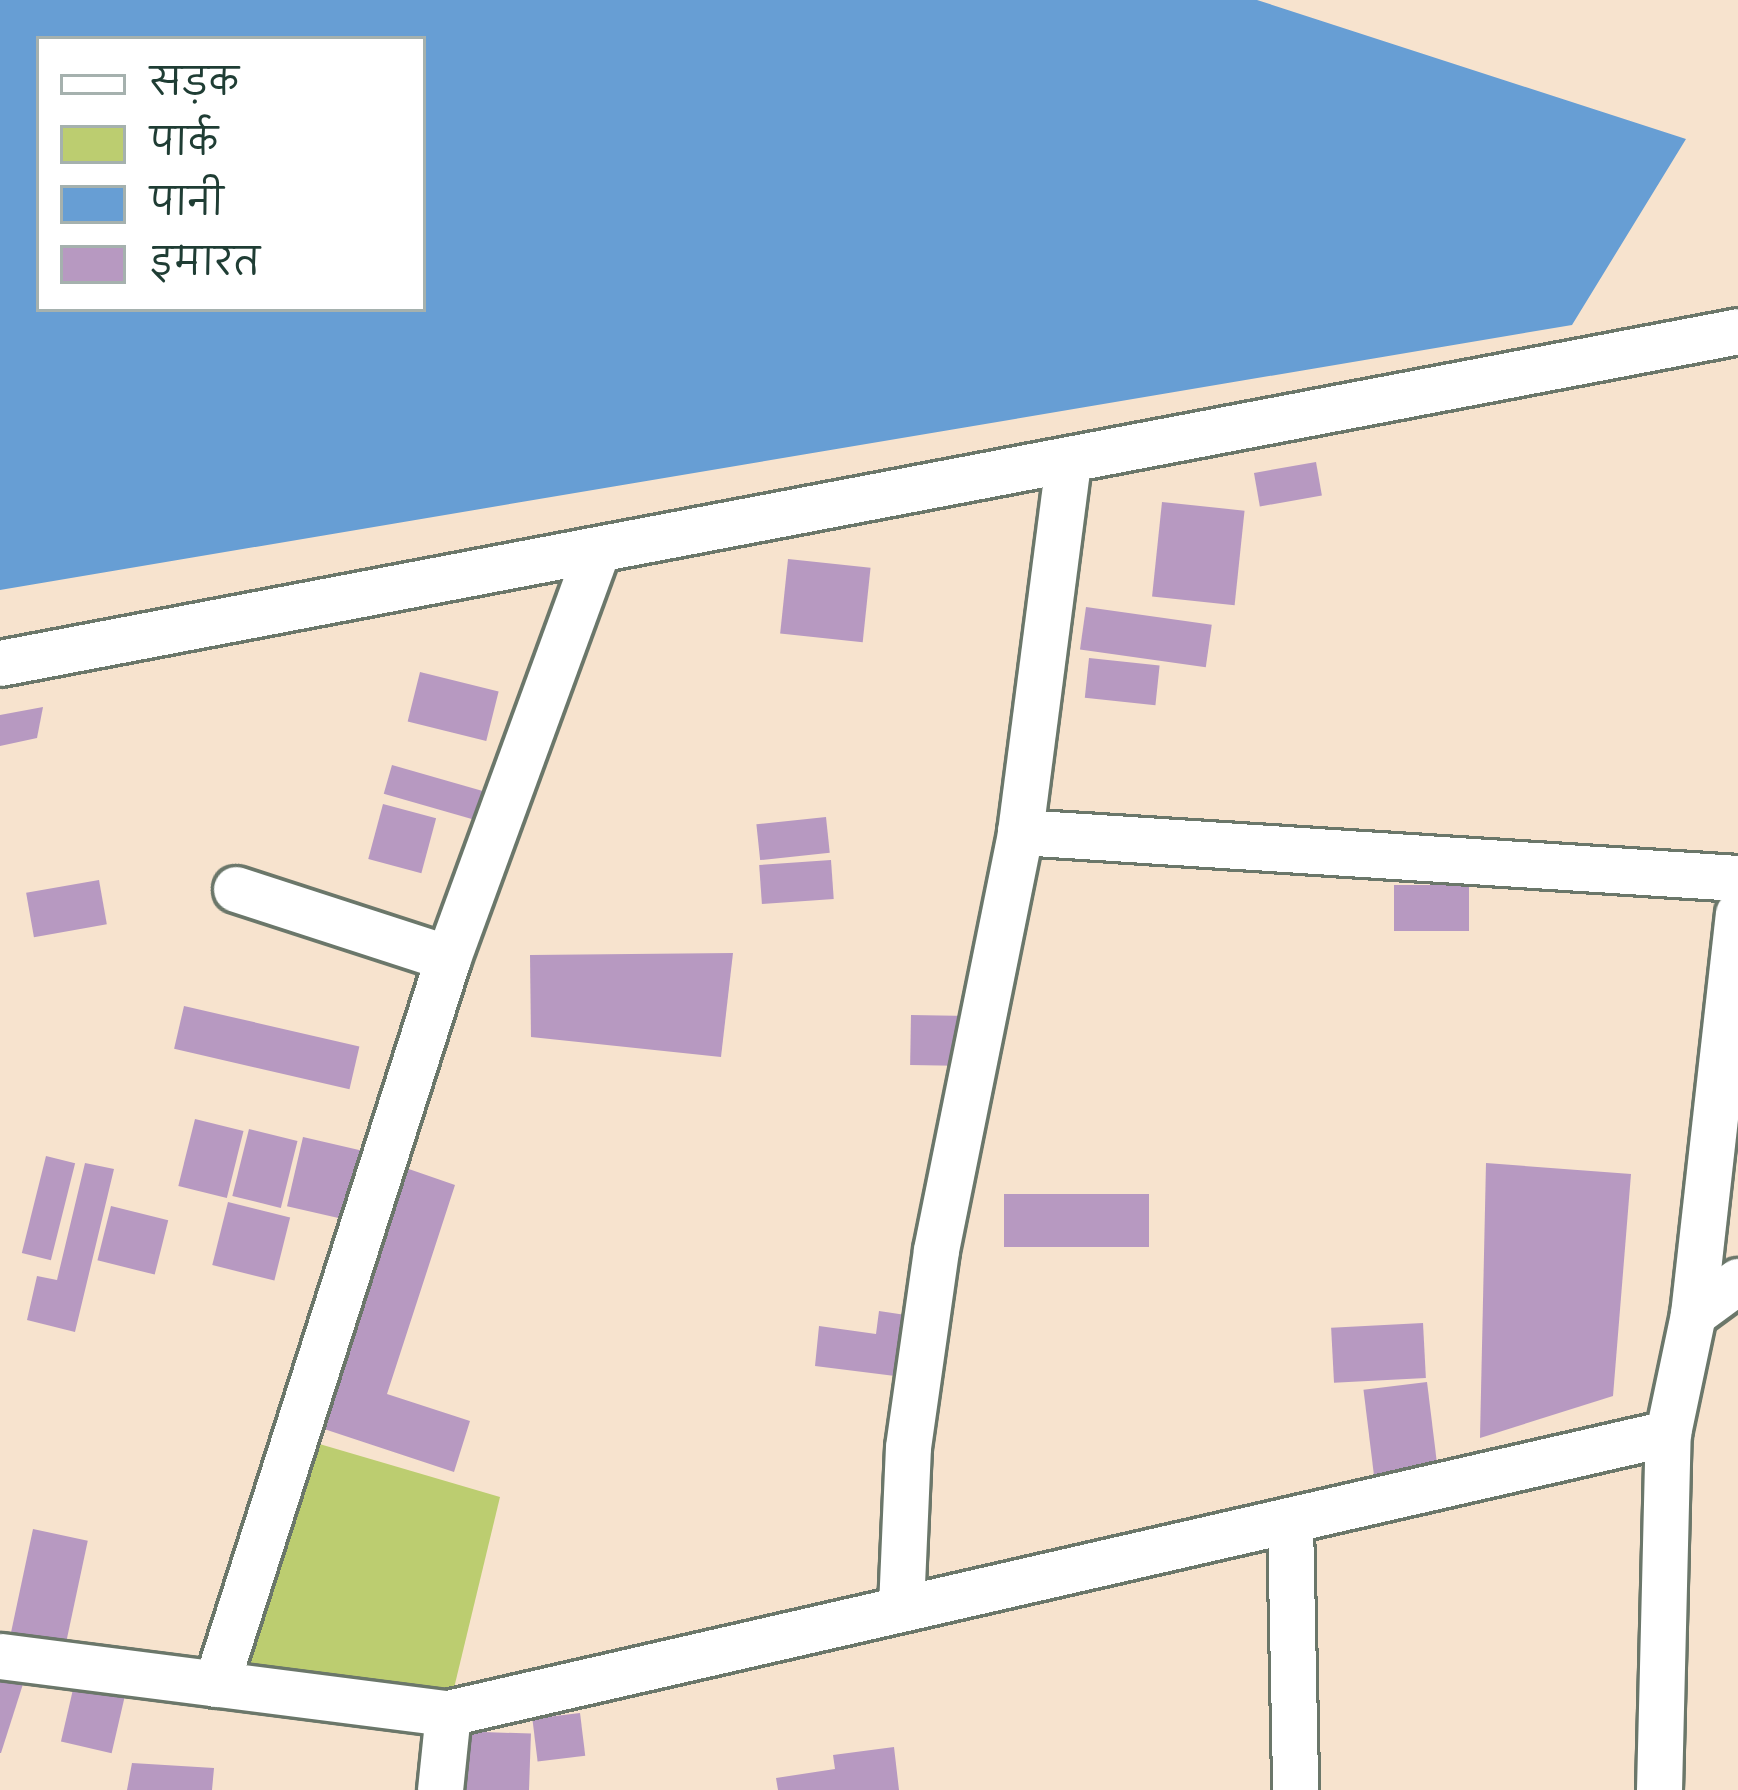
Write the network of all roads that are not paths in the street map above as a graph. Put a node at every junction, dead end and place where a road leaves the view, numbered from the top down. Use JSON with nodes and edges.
{"nodes":[{"id":1,"x":1738,"y":331,"type":"edge"},
{"id":2,"x":1067,"y":461,"type":"junction"},
{"id":3,"x":597,"y":550,"type":"junction"},
{"id":4,"x":0,"y":663,"type":"edge"},
{"id":5,"x":1020,"y":832,"type":"junction"},
{"id":6,"x":1738,"y":878,"type":"edge"},
{"id":7,"x":236,"y":889,"type":"dead end"},
{"id":8,"x":1738,"y":914,"type":"edge"},
{"id":9,"x":448,"y":958,"type":"junction"},
{"id":10,"x":1738,"y":1281,"type":"edge"},
{"id":11,"x":1694,"y":1314,"type":"junction"},
{"id":12,"x":1668,"y":1433,"type":"junction"},
{"id":13,"x":1290,"y":1520,"type":"junction"},
{"id":14,"x":901,"y":1607,"type":"junction"},
{"id":15,"x":0,"y":1656,"type":"edge"},
{"id":16,"x":216,"y":1684,"type":"junction"},
{"id":17,"x":448,"y":1713,"type":"junction"},
{"id":18,"x":440,"y":1790,"type":"edge"},
{"id":19,"x":1295,"y":1790,"type":"edge"},
{"id":20,"x":1660,"y":1790,"type":"edge"}],
"edges":[{"from":1,"to":2,"type":"street"},
{"from":2,"to":3,"type":"street"},
{"from":2,"to":5,"type":"street"},
{"from":3,"to":4,"type":"street"},
{"from":3,"to":9,"type":"street"},
{"from":5,"to":6,"type":"street"},
{"from":5,"to":14,"type":"street"},
{"from":7,"to":9,"type":"street"},
{"from":8,"to":11,"type":"street"},
{"from":9,"to":16,"type":"street"},
{"from":10,"to":11,"type":"street"},
{"from":11,"to":12,"type":"street"},
{"from":12,"to":13,"type":"street"},
{"from":12,"to":20,"type":"street"},
{"from":13,"to":14,"type":"street"},
{"from":13,"to":19,"type":"street"},
{"from":14,"to":17,"type":"street"},
{"from":15,"to":16,"type":"street"},
{"from":16,"to":17,"type":"street"},
{"from":17,"to":18,"type":"street"}]}
